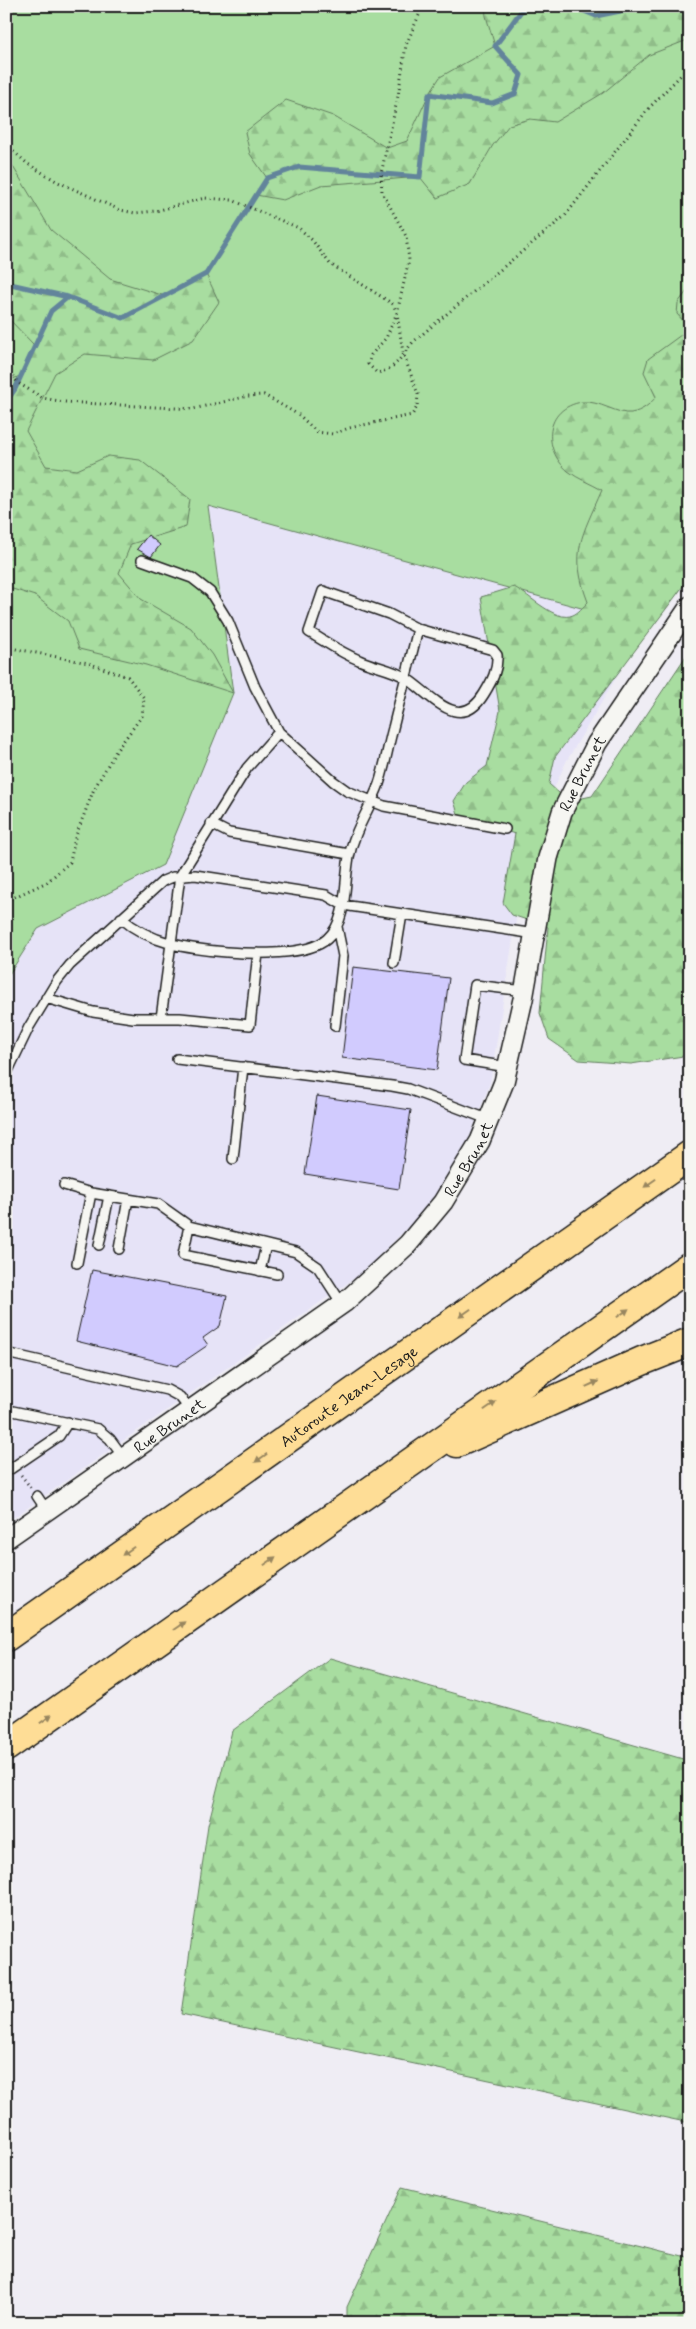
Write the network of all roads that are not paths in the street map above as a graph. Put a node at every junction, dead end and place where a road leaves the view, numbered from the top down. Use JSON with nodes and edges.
{"nodes":[{"id":1,"x":142,"y":560,"type":"dead end"},
{"id":2,"x":690,"y":606,"type":"edge"},
{"id":3,"x":418,"y":629,"type":"junction"},
{"id":4,"x":406,"y":678,"type":"junction"},
{"id":5,"x":279,"y":732,"type":"junction"},
{"id":6,"x":370,"y":801,"type":"junction"},
{"id":7,"x":211,"y":824,"type":"junction"},
{"id":8,"x":505,"y":829,"type":"dead end"},
{"id":9,"x":349,"y":854,"type":"junction"},
{"id":10,"x":180,"y":876,"type":"junction"},
{"id":11,"x":343,"y":905,"type":"junction"},
{"id":12,"x":402,"y":914,"type":"junction"},
{"id":13,"x":121,"y":918,"type":"junction"},
{"id":14,"x":336,"y":927,"type":"junction"},
{"id":15,"x":535,"y":934,"type":"junction"},
{"id":16,"x":169,"y":943,"type":"junction"},
{"id":17,"x":258,"y":954,"type":"junction"},
{"id":18,"x":394,"y":963,"type":"dead end"},
{"id":19,"x":525,"y":991,"type":"junction"},
{"id":20,"x":46,"y":998,"type":"junction"},
{"id":21,"x":161,"y":1018,"type":"junction"},
{"id":22,"x":335,"y":1026,"type":"dead end"},
{"id":23,"x":177,"y":1059,"type":"dead end"},
{"id":24,"x":243,"y":1067,"type":"junction"},
{"id":25,"x":508,"y":1067,"type":"junction"},
{"id":26,"x":6,"y":1075,"type":"edge"},
{"id":27,"x":490,"y":1120,"type":"junction"},
{"id":28,"x":690,"y":1155,"type":"edge"},
{"id":29,"x":234,"y":1159,"type":"dead end"},
{"id":30,"x":64,"y":1185,"type":"dead end"},
{"id":31,"x":91,"y":1193,"type":"junction"},
{"id":32,"x":109,"y":1196,"type":"junction"},
{"id":33,"x":128,"y":1199,"type":"junction"},
{"id":34,"x":189,"y":1226,"type":"junction"},
{"id":35,"x":100,"y":1245,"type":"dead end"},
{"id":36,"x":266,"y":1245,"type":"junction"},
{"id":37,"x":118,"y":1249,"type":"dead end"},
{"id":38,"x":77,"y":1263,"type":"dead end"},
{"id":39,"x":690,"y":1266,"type":"edge"},
{"id":40,"x":260,"y":1271,"type":"junction"},
{"id":41,"x":277,"y":1274,"type":"dead end"},
{"id":42,"x":342,"y":1304,"type":"junction"},
{"id":43,"x":690,"y":1342,"type":"edge"},
{"id":44,"x":6,"y":1353,"type":"edge"},
{"id":45,"x":8,"y":1410,"type":"dead end"},
{"id":46,"x":191,"y":1411,"type":"junction"},
{"id":47,"x":68,"y":1422,"type":"junction"},
{"id":48,"x":124,"y":1458,"type":"junction"},
{"id":49,"x":408,"y":1465,"type":"junction"},
{"id":50,"x":6,"y":1472,"type":"edge"},
{"id":51,"x":6,"y":1539,"type":"edge"},
{"id":52,"x":6,"y":1637,"type":"edge"},
{"id":53,"x":6,"y":1748,"type":"edge"}],
"edges":[{"from":1,"to":5,"type":"lane"},
{"from":2,"to":15,"type":"street","name":"Rue Brunet"},
{"from":3,"to":4,"type":"lane"},
{"from":3,"to":4,"type":"lane"},
{"from":3,"to":4,"type":"lane"},
{"from":4,"to":6,"type":"lane"},
{"from":5,"to":6,"type":"lane"},
{"from":5,"to":7,"type":"lane"},
{"from":6,"to":8,"type":"lane"},
{"from":6,"to":9,"type":"lane"},
{"from":7,"to":9,"type":"lane"},
{"from":7,"to":10,"type":"lane"},
{"from":9,"to":11,"type":"lane"},
{"from":10,"to":11,"type":"lane"},
{"from":10,"to":13,"type":"lane"},
{"from":10,"to":16,"type":"lane"},
{"from":11,"to":12,"type":"lane"},
{"from":11,"to":14,"type":"lane"},
{"from":12,"to":15,"type":"lane"},
{"from":12,"to":18,"type":"lane"},
{"from":13,"to":16,"type":"lane"},
{"from":13,"to":20,"type":"lane"},
{"from":14,"to":17,"type":"lane"},
{"from":14,"to":22,"type":"lane"},
{"from":15,"to":19,"type":"street","name":"Rue Brunet"},
{"from":16,"to":17,"type":"lane"},
{"from":16,"to":21,"type":"lane"},
{"from":17,"to":21,"type":"lane"},
{"from":19,"to":25,"type":"street","name":"Rue Brunet"},
{"from":19,"to":25,"type":"lane"},
{"from":20,"to":21,"type":"lane"},
{"from":20,"to":26,"type":"lane"},
{"from":23,"to":24,"type":"lane"},
{"from":24,"to":27,"type":"lane"},
{"from":24,"to":29,"type":"lane"},
{"from":25,"to":27,"type":"street","name":"Rue Brunet"},
{"from":27,"to":42,"type":"street","name":"Rue Brunet"},
{"from":28,"to":52,"type":"highway","name":"Autoroute Jean-Lesage","one_way":true},
{"from":30,"to":31,"type":"lane"},
{"from":31,"to":32,"type":"lane"},
{"from":31,"to":38,"type":"lane"},
{"from":32,"to":33,"type":"lane"},
{"from":32,"to":35,"type":"lane"},
{"from":33,"to":34,"type":"lane"},
{"from":33,"to":37,"type":"lane"},
{"from":34,"to":36,"type":"lane"},
{"from":34,"to":40,"type":"lane"},
{"from":36,"to":40,"type":"lane"},
{"from":36,"to":42,"type":"lane"},
{"from":49,"to":39,"type":"highway","one_way":true},
{"from":40,"to":41,"type":"lane"},
{"from":42,"to":46,"type":"street","name":"Rue Brunet"},
{"from":49,"to":43,"type":"highway","one_way":true},
{"from":44,"to":46,"type":"lane"},
{"from":45,"to":47,"type":"lane"},
{"from":46,"to":48,"type":"street","name":"Rue Brunet"},
{"from":47,"to":48,"type":"lane"},
{"from":47,"to":50,"type":"lane"},
{"from":48,"to":51,"type":"street","name":"Rue Brunet"},
{"from":53,"to":49,"type":"highway","one_way":true}]}
